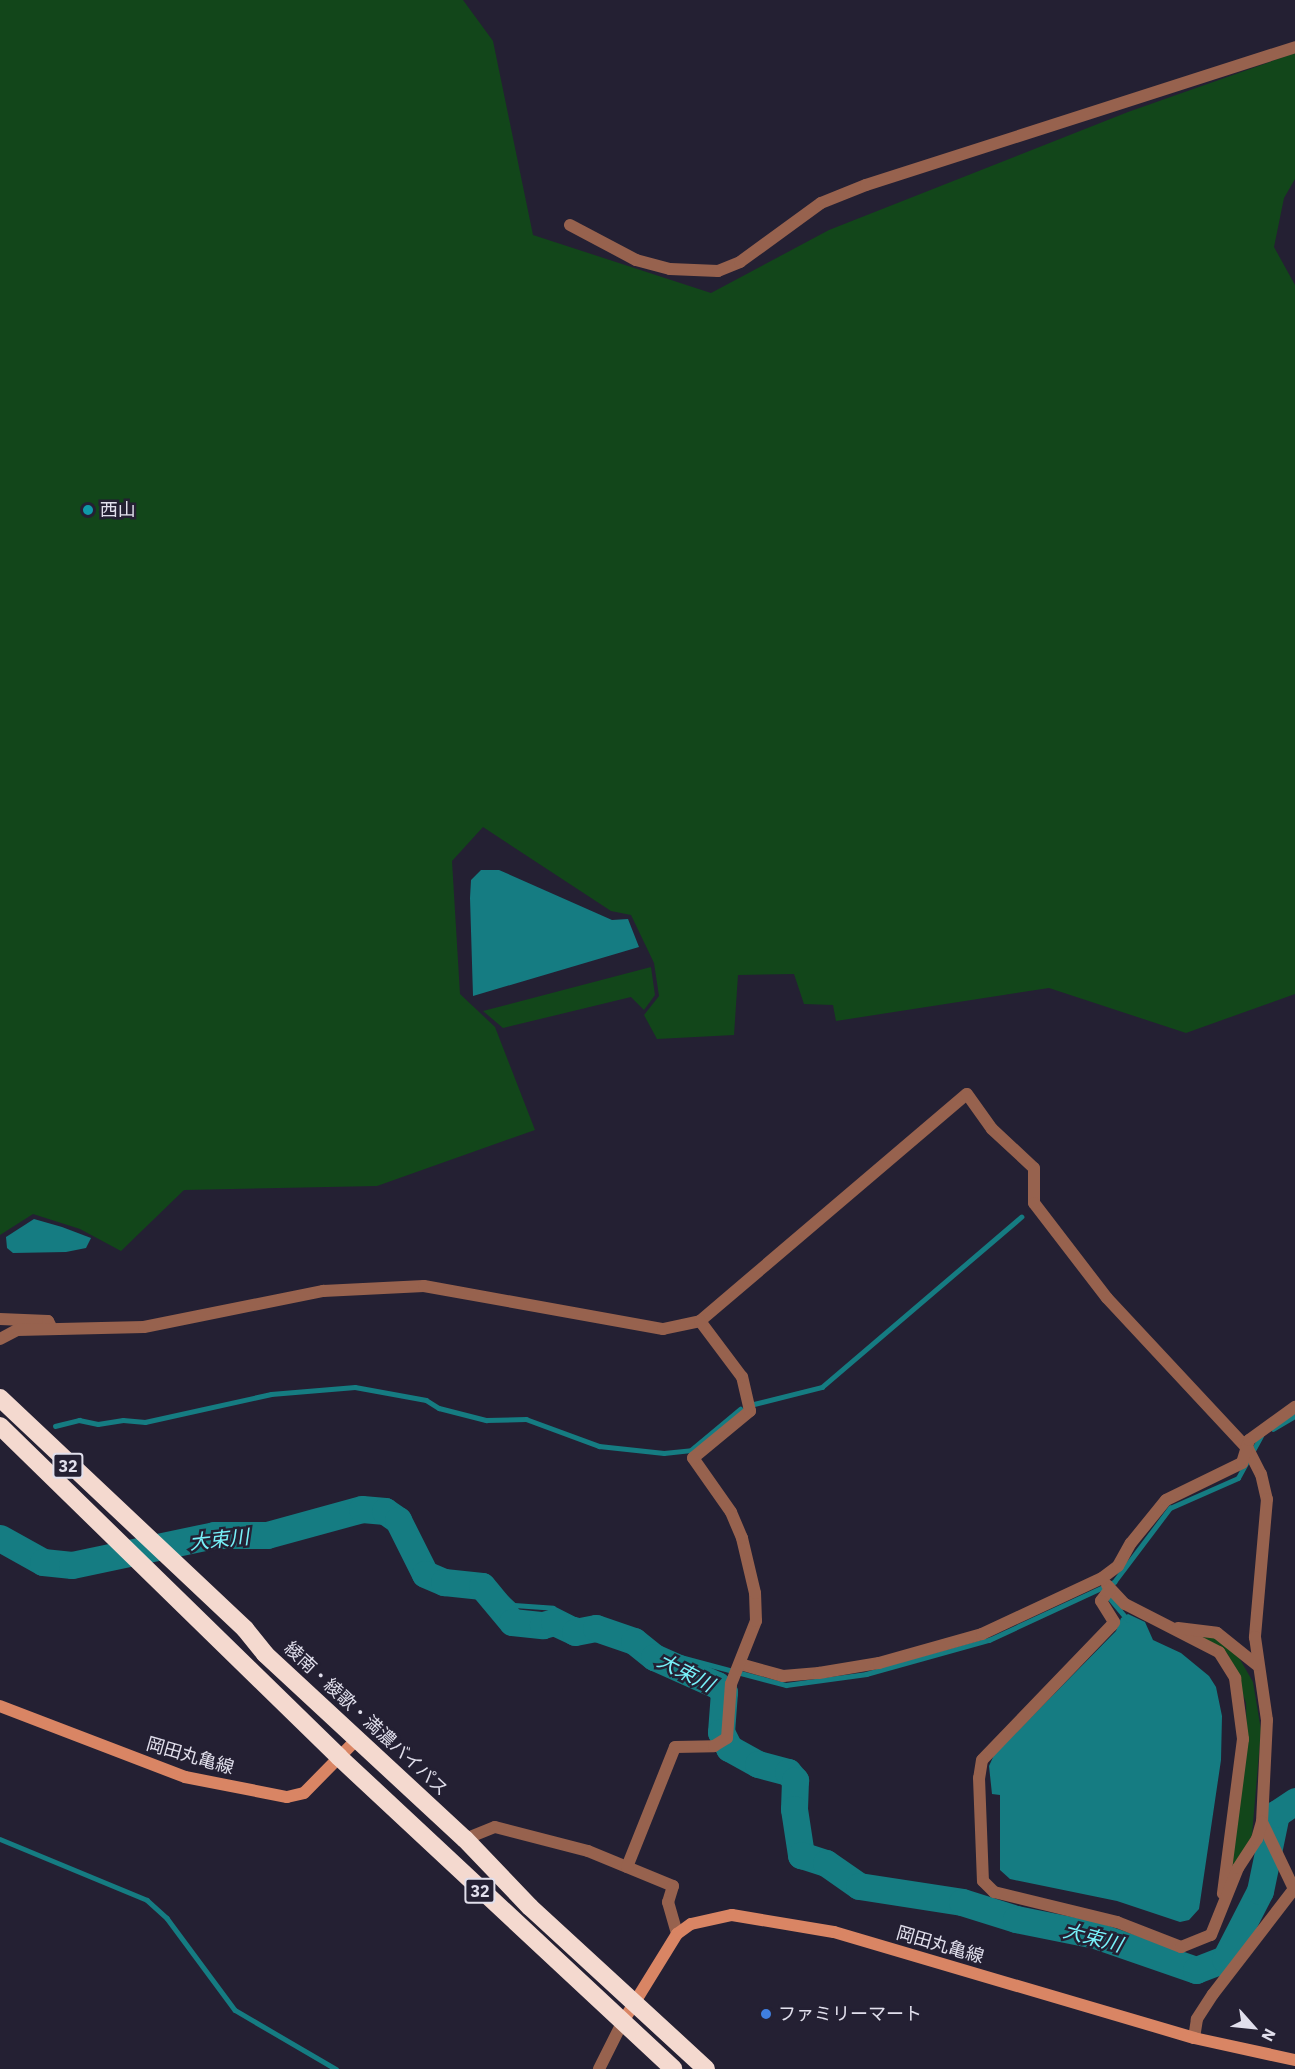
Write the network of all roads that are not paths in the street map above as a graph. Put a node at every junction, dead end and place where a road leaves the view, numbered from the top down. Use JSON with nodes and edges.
{"nodes":[{"id":1,"x":1295,"y":48,"type":"edge"},
{"id":2,"x":570,"y":225,"type":"dead end"},
{"id":3,"x":0,"y":1319,"type":"edge"},
{"id":4,"x":700,"y":1322,"type":"junction"},
{"id":5,"x":52,"y":1329,"type":"junction"},
{"id":6,"x":0,"y":1339,"type":"edge"},
{"id":7,"x":0,"y":1398,"type":"edge"},
{"id":8,"x":1295,"y":1407,"type":"edge"},
{"id":9,"x":0,"y":1426,"type":"edge"},
{"id":10,"x":1250,"y":1453,"type":"junction"},
{"id":11,"x":1106,"y":1587,"type":"junction"},
{"id":12,"x":1172,"y":1628,"type":"junction"},
{"id":13,"x":1257,"y":1665,"type":"junction"},
{"id":14,"x":737,"y":1669,"type":"junction"},
{"id":15,"x":0,"y":1706,"type":"edge"},
{"id":16,"x":356,"y":1740,"type":"junction"},
{"id":17,"x":339,"y":1757,"type":"junction"},
{"id":18,"x":1264,"y":1825,"type":"junction"},
{"id":19,"x":465,"y":1839,"type":"junction"},
{"id":20,"x":627,"y":1868,"type":"junction"},
{"id":21,"x":1225,"y":1898,"type":"junction"},
{"id":22,"x":676,"y":1934,"type":"junction"},
{"id":23,"x":634,"y":2003,"type":"junction"},
{"id":24,"x":622,"y":2023,"type":"junction"},
{"id":25,"x":1194,"y":2038,"type":"junction"},
{"id":26,"x":1295,"y":2060,"type":"edge"},
{"id":27,"x":599,"y":2069,"type":"edge"},
{"id":28,"x":673,"y":2069,"type":"edge"},
{"id":29,"x":706,"y":2069,"type":"edge"}],
"edges":[{"from":1,"to":2,"type":"street"},
{"from":3,"to":5,"type":"street"},
{"from":4,"to":5,"type":"street"},
{"from":4,"to":10,"type":"street"},
{"from":4,"to":14,"type":"street"},
{"from":5,"to":6,"type":"street"},
{"from":7,"to":16,"type":"highway","name":"綾南・綾歌・満濃バイパス","number":"32"},
{"from":8,"to":10,"type":"street"},
{"from":9,"to":17,"type":"highway","number":"32"},
{"from":10,"to":11,"type":"street"},
{"from":10,"to":13,"type":"street"},
{"from":11,"to":12,"type":"street"},
{"from":11,"to":14,"type":"street"},
{"from":11,"to":21,"type":"street"},
{"from":12,"to":13,"type":"street"},
{"from":12,"to":21,"type":"street"},
{"from":13,"to":18,"type":"street"},
{"from":14,"to":20,"type":"street"},
{"from":15,"to":17,"type":"main road","name":"岡田丸亀線"},
{"from":16,"to":17,"type":"main road","name":"岡田丸亀線"},
{"from":16,"to":19,"type":"highway","name":"綾南・綾歌・満濃バイパス","number":"32"},
{"from":17,"to":24,"type":"highway","number":"32"},
{"from":18,"to":21,"type":"street"},
{"from":18,"to":25,"type":"street"},
{"from":19,"to":20,"type":"street"},
{"from":19,"to":23,"type":"highway","name":"綾南・綾歌・満濃バイパス","number":"32"},
{"from":20,"to":22,"type":"street"},
{"from":22,"to":23,"type":"main road"},
{"from":22,"to":25,"type":"main road","name":"岡田丸亀線"},
{"from":23,"to":24,"type":"main road"},
{"from":23,"to":29,"type":"highway","name":"綾南・綾歌・満濃バイパス","number":"32"},
{"from":24,"to":27,"type":"street"},
{"from":24,"to":28,"type":"highway","number":"32"},
{"from":25,"to":26,"type":"main road","name":"岡田丸亀線"}]}
